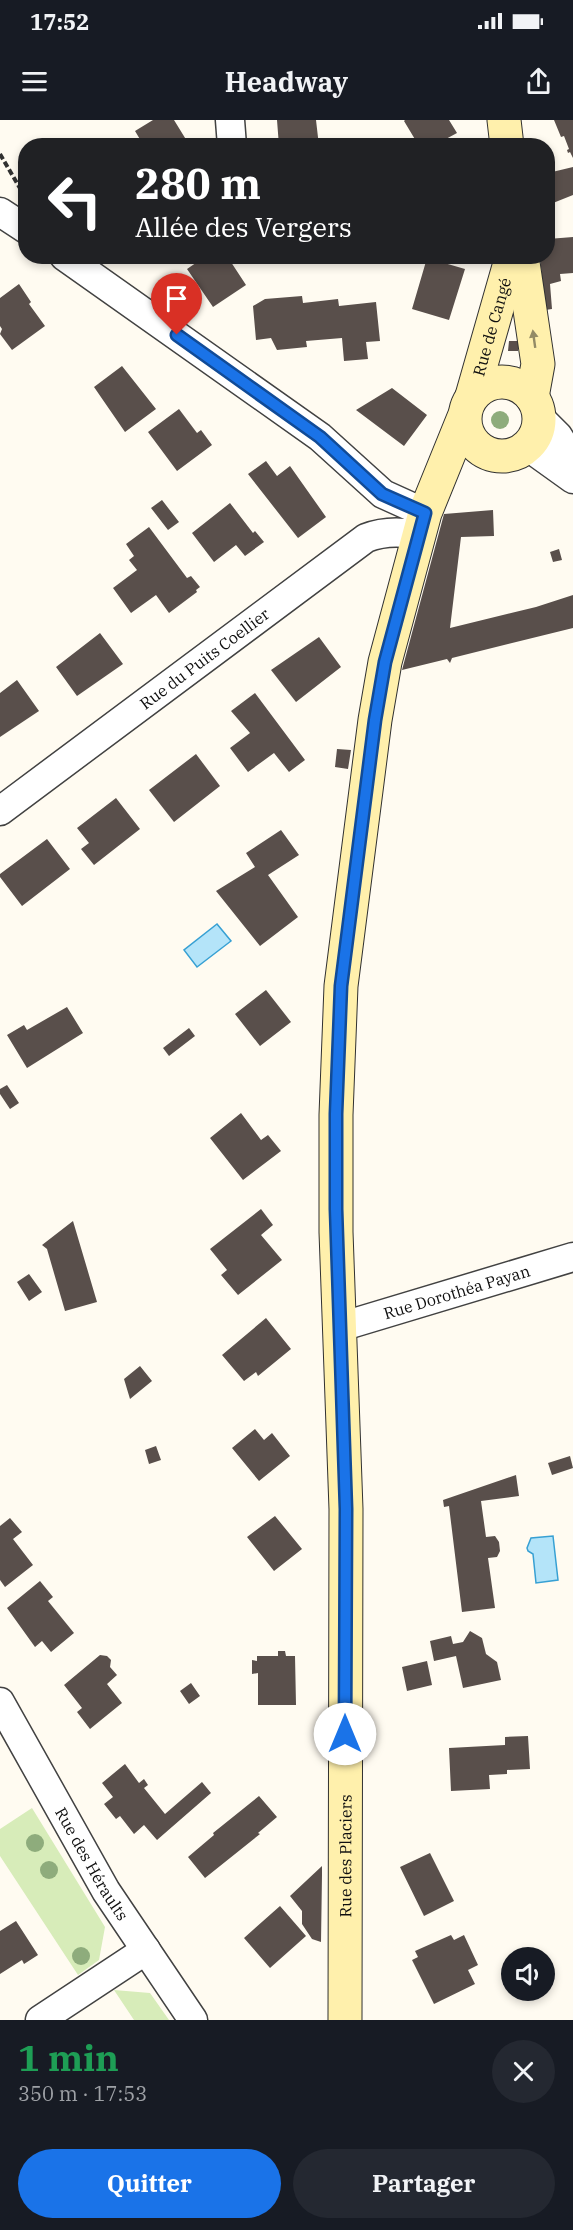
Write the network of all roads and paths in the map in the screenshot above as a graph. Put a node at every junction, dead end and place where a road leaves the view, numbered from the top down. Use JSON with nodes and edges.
{"nodes":[{"id":1,"x":230,"y":120,"type":"edge"},
{"id":2,"x":504,"y":120,"type":"edge"},
{"id":3,"x":231,"y":138,"type":"edge"},
{"id":4,"x":506,"y":138,"type":"edge"},
{"id":5,"x":0,"y":154,"type":"edge"},
{"id":6,"x":18,"y":184,"type":"edge"},
{"id":7,"x":0,"y":212,"type":"edge"},
{"id":8,"x":18,"y":224,"type":"edge"},
{"id":9,"x":75,"y":264,"type":"edge"},
{"id":10,"x":510,"y":264,"type":"edge"},
{"id":11,"x":523,"y":264,"type":"edge"},
{"id":12,"x":468,"y":406,"type":"junction"},
{"id":13,"x":524,"y":429,"type":"junction"},
{"id":14,"x":573,"y":460,"type":"edge"},
{"id":15,"x":573,"y":479,"type":"edge"},
{"id":16,"x":422,"y":524,"type":"junction"},
{"id":17,"x":0,"y":811,"type":"edge"},
{"id":18,"x":573,"y":1257,"type":"edge"},
{"id":19,"x":340,"y":1328,"type":"junction"},
{"id":20,"x":0,"y":1702,"type":"edge"},
{"id":21,"x":146,"y":1950,"type":"junction"},
{"id":22,"x":40,"y":2020,"type":"edge"},
{"id":23,"x":193,"y":2020,"type":"edge"},
{"id":24,"x":345,"y":2020,"type":"edge"}],
"edges":[{"from":1,"to":3,"type":"street"},
{"from":2,"to":4,"type":"street"},
{"from":5,"to":6,"type":"path"},
{"from":7,"to":8,"type":"street"},
{"from":9,"to":16,"type":"street"},
{"from":10,"to":12,"type":"street","name":"Rue de Cangé"},
{"from":13,"to":11,"type":"street","name":"Rue de Cangé","one_way":true},
{"from":12,"to":13,"type":"street"},
{"from":12,"to":13,"type":"street"},
{"from":12,"to":16,"type":"street","name":"Rue des Placiers"},
{"from":13,"to":14,"type":"street"},
{"from":13,"to":15,"type":"street"},
{"from":13,"to":16,"type":"street","name":"Rue des Placiers"},
{"from":16,"to":17,"type":"street","name":"Rue du Puits Coellier"},
{"from":16,"to":19,"type":"street","name":"Rue des Placiers"},
{"from":18,"to":19,"type":"street","name":"Rue Dorothéa Payan"},
{"from":19,"to":24,"type":"street","name":"Rue des Placiers"},
{"from":20,"to":21,"type":"street","name":"Rue des Héraults"},
{"from":21,"to":22,"type":"street"},
{"from":21,"to":23,"type":"street","name":"Rue des Héraults"}]}
